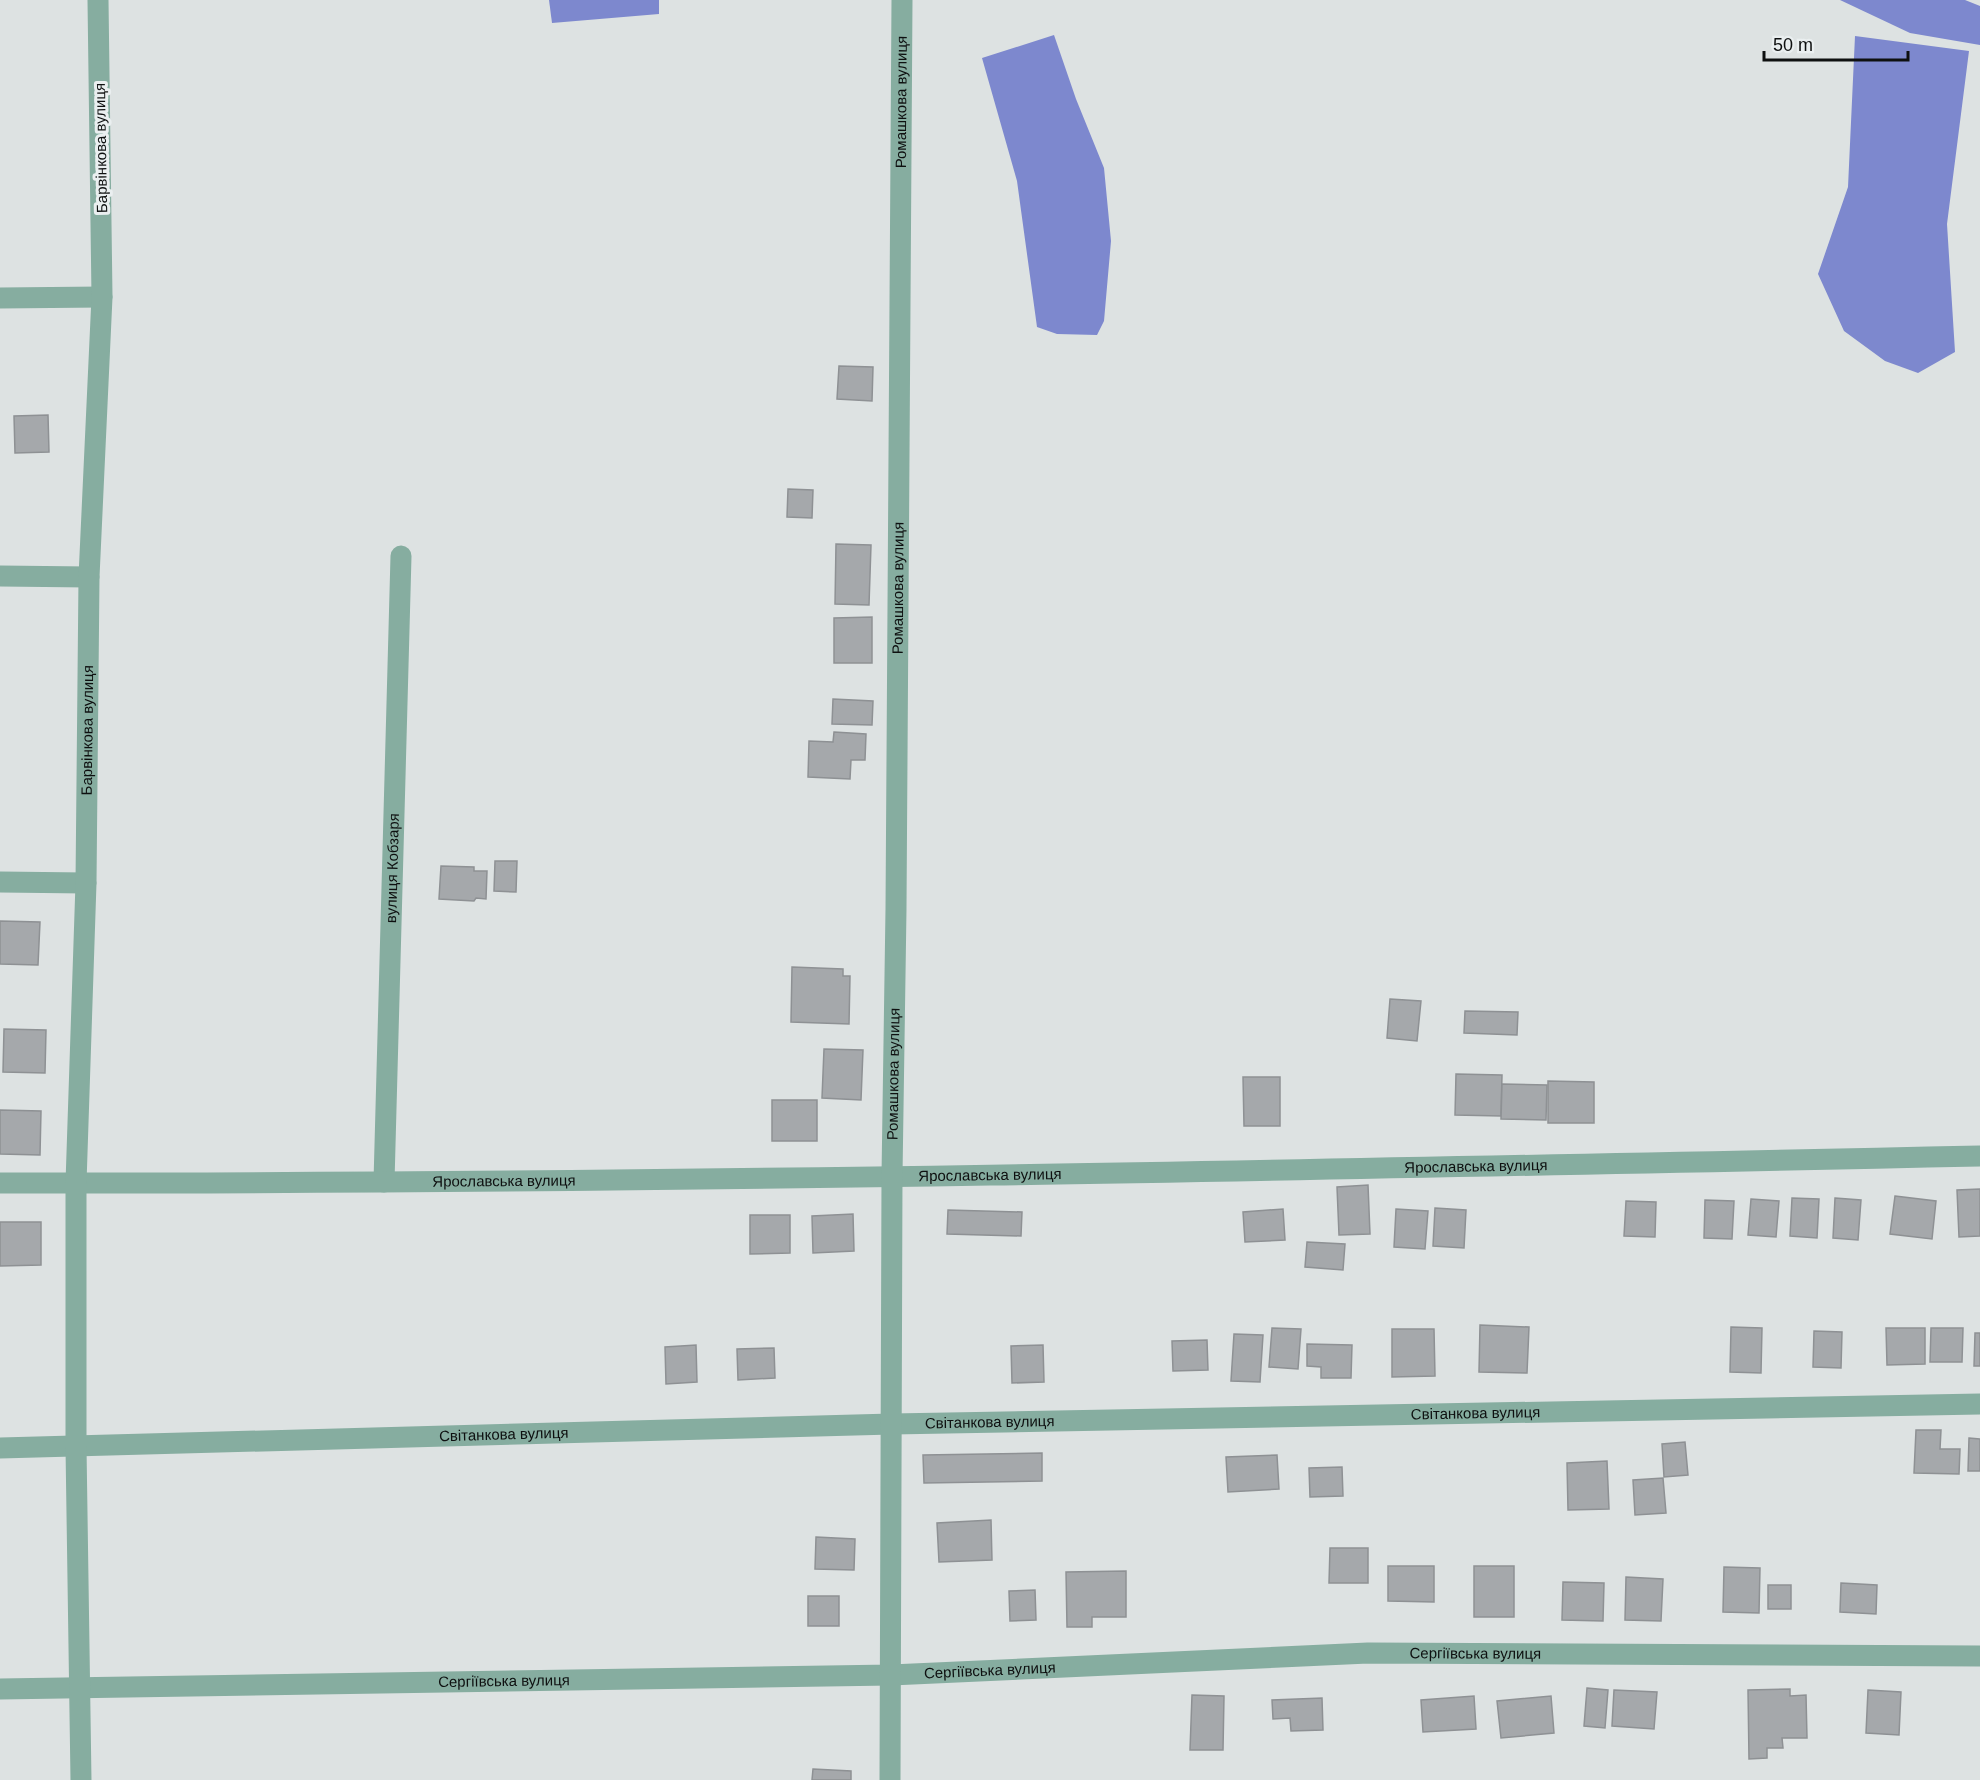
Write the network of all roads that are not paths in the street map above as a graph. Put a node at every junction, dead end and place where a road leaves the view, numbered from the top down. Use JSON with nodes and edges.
{"nodes":[{"id":1,"x":98,"y":0,"type":"edge"},
{"id":2,"x":902,"y":0,"type":"edge"},
{"id":3,"x":102,"y":297,"type":"junction"},
{"id":4,"x":0,"y":298,"type":"edge"},
{"id":5,"x":401,"y":556,"type":"dead end"},
{"id":6,"x":0,"y":576,"type":"edge"},
{"id":7,"x":89,"y":577,"type":"junction"},
{"id":8,"x":0,"y":882,"type":"edge"},
{"id":9,"x":86,"y":883,"type":"junction"},
{"id":10,"x":1980,"y":1156,"type":"edge"},
{"id":11,"x":892,"y":1176,"type":"junction"},
{"id":12,"x":384,"y":1182,"type":"junction"},
{"id":13,"x":0,"y":1183,"type":"edge"},
{"id":14,"x":76,"y":1183,"type":"junction"},
{"id":15,"x":1980,"y":1404,"type":"edge"},
{"id":16,"x":892,"y":1424,"type":"junction"},
{"id":17,"x":75,"y":1447,"type":"junction"},
{"id":18,"x":0,"y":1448,"type":"edge"},
{"id":19,"x":1980,"y":1656,"type":"edge"},
{"id":20,"x":891,"y":1675,"type":"junction"},
{"id":21,"x":79,"y":1687,"type":"junction"},
{"id":22,"x":0,"y":1689,"type":"edge"},
{"id":23,"x":81,"y":1780,"type":"edge"},
{"id":24,"x":890,"y":1780,"type":"edge"}],
"edges":[{"from":1,"to":3,"type":"street","name":"Барвінкова вулиця"},
{"from":2,"to":11,"type":"street","name":"Ромашкова вулиця"},
{"from":3,"to":4,"type":"street"},
{"from":3,"to":7,"type":"street","name":"Барвінкова вулиця"},
{"from":5,"to":12,"type":"street","name":"вулиця Кобзаря"},
{"from":6,"to":7,"type":"street"},
{"from":7,"to":9,"type":"street","name":"Барвінкова вулиця"},
{"from":8,"to":9,"type":"street"},
{"from":9,"to":14,"type":"street","name":"Барвінкова вулиця"},
{"from":10,"to":11,"type":"street","name":"Ярославська вулиця"},
{"from":11,"to":12,"type":"street","name":"Ярославська вулиця"},
{"from":11,"to":16,"type":"street","name":"Ромашкова вулиця"},
{"from":12,"to":14,"type":"street","name":"Ярославська вулиця"},
{"from":13,"to":14,"type":"street","name":"Ярославська вулиця"},
{"from":14,"to":17,"type":"street","name":"Барвінкова вулиця"},
{"from":15,"to":16,"type":"street","name":"Світанкова вулиця"},
{"from":16,"to":17,"type":"street","name":"Світанкова вулиця"},
{"from":16,"to":20,"type":"street","name":"Ромашкова вулиця"},
{"from":17,"to":18,"type":"street","name":"Світанкова вулиця"},
{"from":17,"to":21,"type":"street","name":"Барвінкова вулиця"},
{"from":19,"to":20,"type":"street","name":"Сергіївська вулиця"},
{"from":20,"to":21,"type":"street","name":"Сергіївська вулиця"},
{"from":20,"to":24,"type":"street","name":"Ромашкова вулиця"},
{"from":21,"to":22,"type":"street","name":"Сергіївська вулиця"},
{"from":21,"to":23,"type":"street","name":"Барвінкова вулиця"}]}
